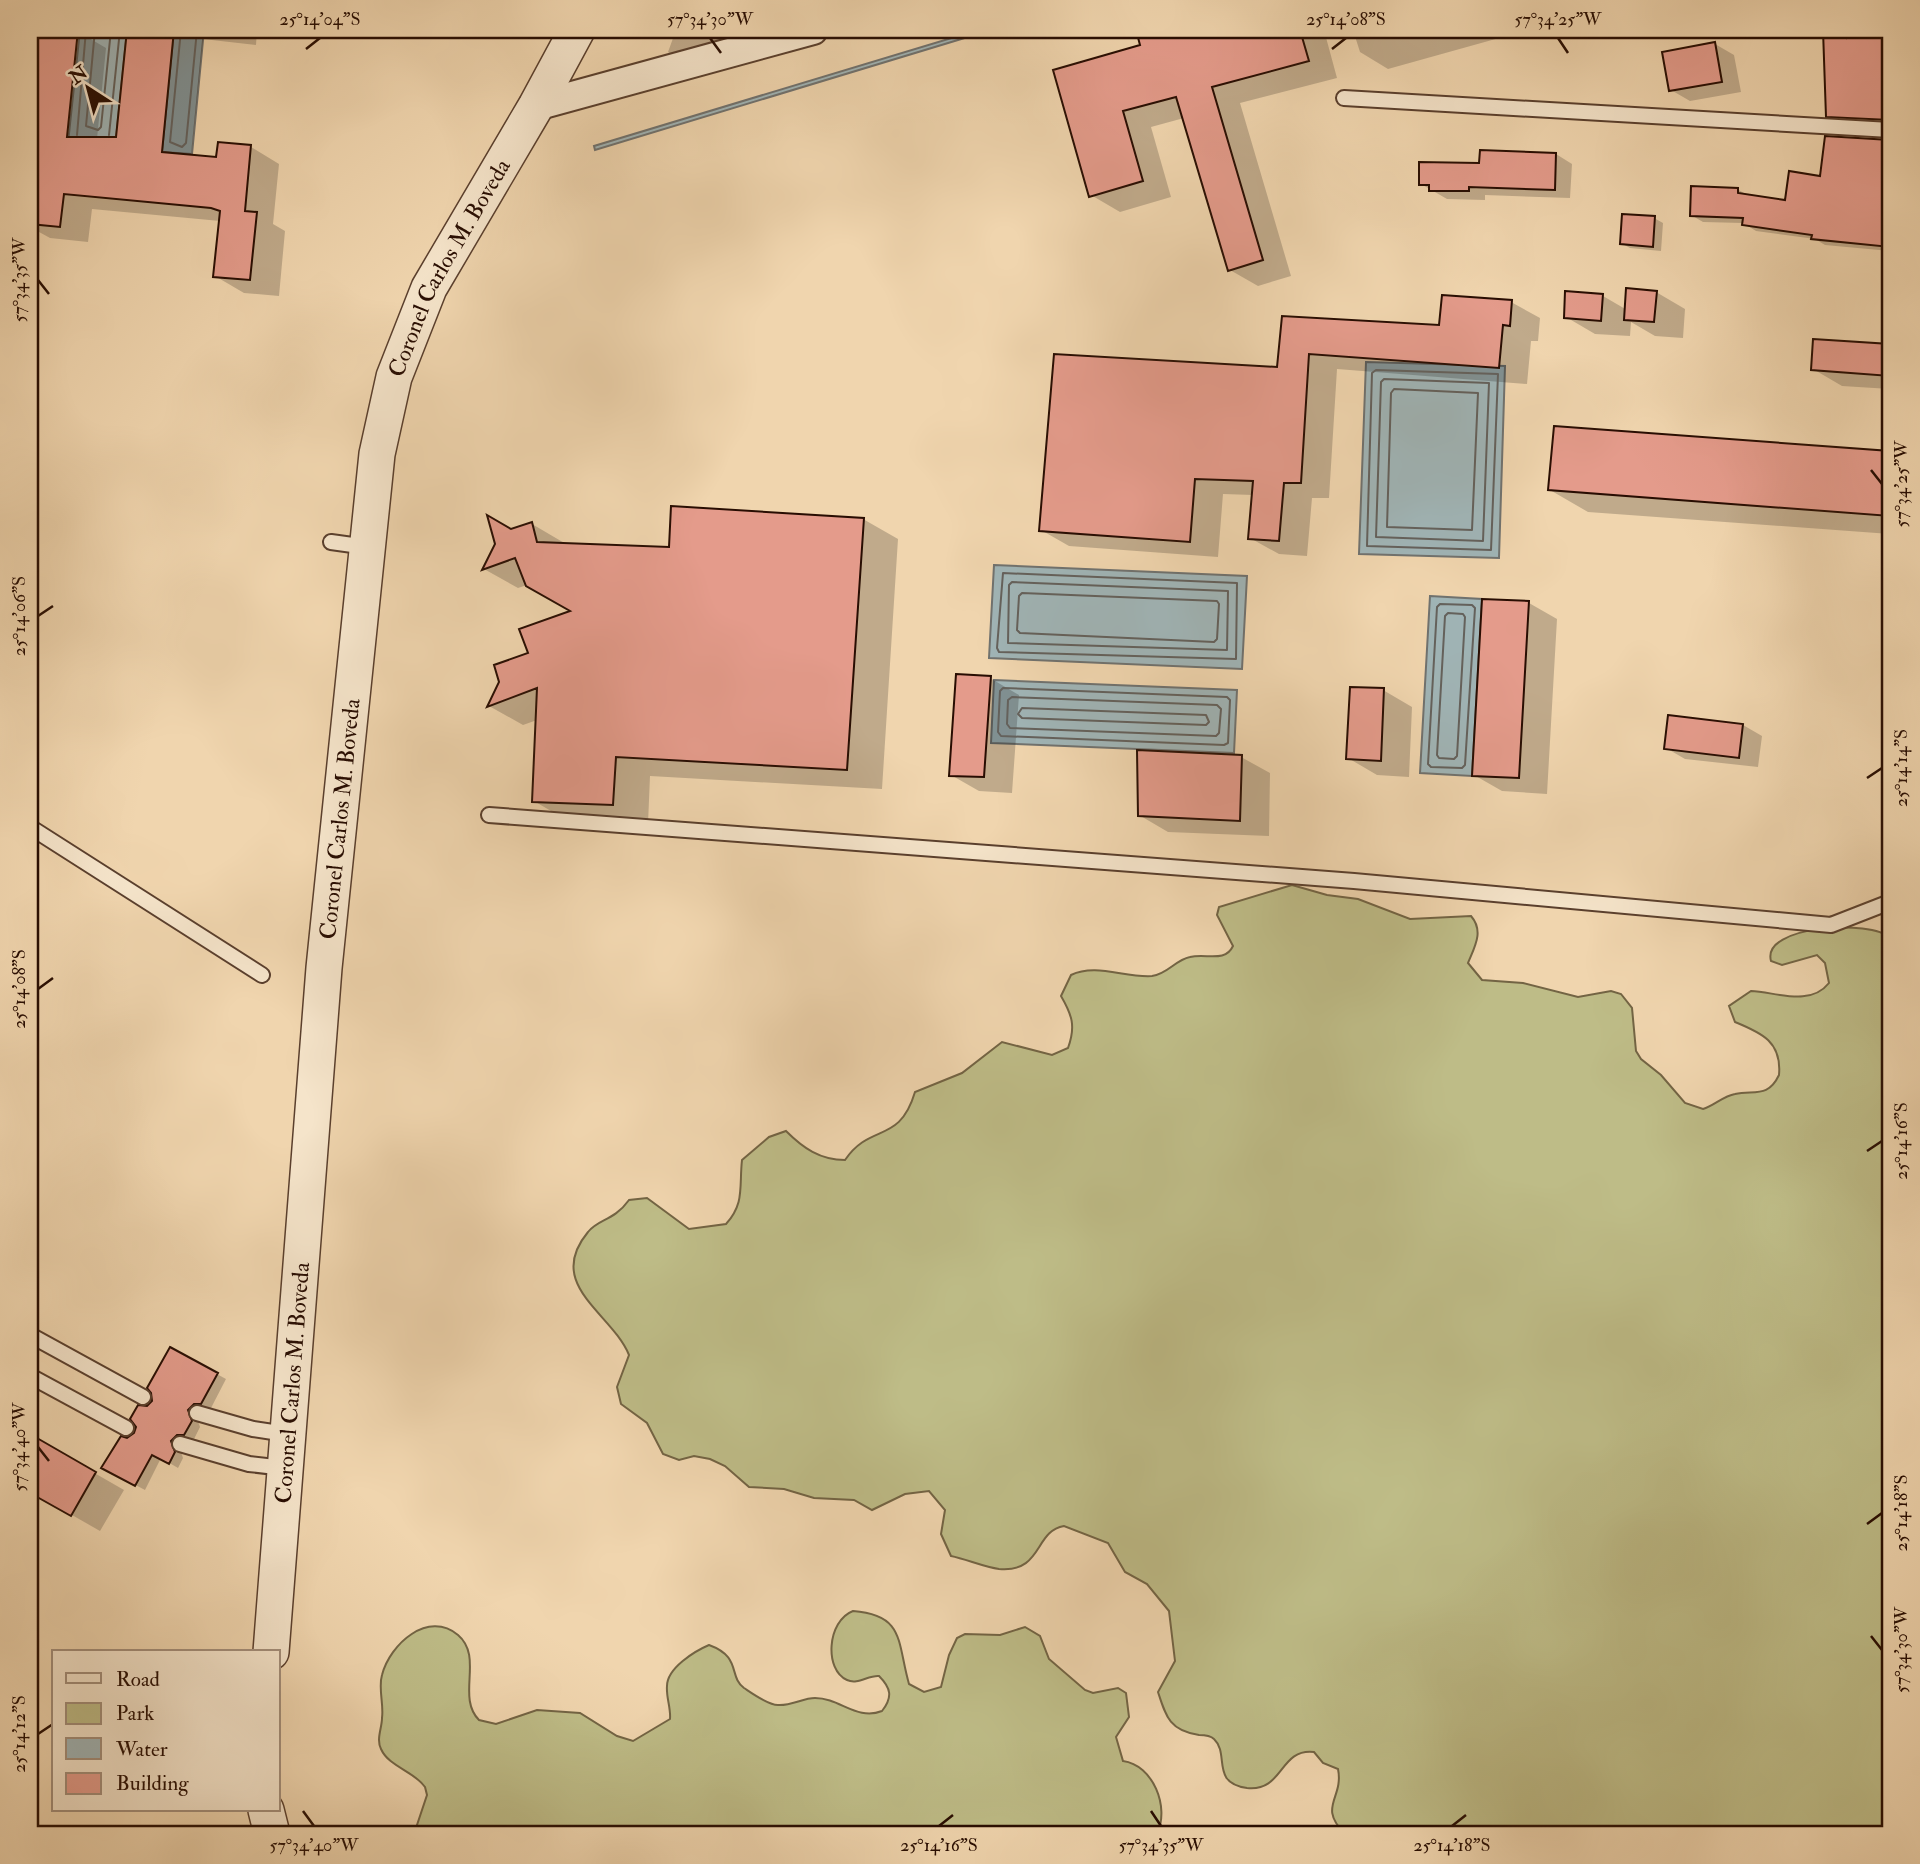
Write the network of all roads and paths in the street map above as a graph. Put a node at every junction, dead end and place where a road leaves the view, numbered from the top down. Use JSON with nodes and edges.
{"nodes":[{"id":1,"x":576,"y":30,"type":"edge"},
{"id":2,"x":813,"y":30,"type":"edge"},
{"id":3,"x":1344,"y":98,"type":"dead end"},
{"id":4,"x":536,"y":106,"type":"junction"},
{"id":5,"x":1890,"y":130,"type":"edge"},
{"id":6,"x":331,"y":542,"type":"dead end"},
{"id":7,"x":367,"y":547,"type":"junction"},
{"id":8,"x":489,"y":815,"type":"dead end"},
{"id":9,"x":30,"y":827,"type":"edge"},
{"id":10,"x":1890,"y":902,"type":"edge"},
{"id":11,"x":262,"y":975,"type":"dead end"},
{"id":12,"x":30,"y":1335,"type":"edge"},
{"id":13,"x":30,"y":1376,"type":"edge"},
{"id":14,"x":143,"y":1397,"type":"dead end"},
{"id":15,"x":197,"y":1413,"type":"dead end"},
{"id":16,"x":126,"y":1428,"type":"dead end"},
{"id":17,"x":286,"y":1434,"type":"junction"},
{"id":18,"x":180,"y":1444,"type":"dead end"},
{"id":19,"x":284,"y":1468,"type":"junction"},
{"id":20,"x":271,"y":1650,"type":"edge"},
{"id":21,"x":266,"y":1812,"type":"edge"},
{"id":22,"x":272,"y":1834,"type":"edge"}],
"edges":[{"from":1,"to":4,"type":"street","name":"Coronel Carlos M. Boveda"},
{"from":2,"to":4,"type":"street"},
{"from":3,"to":5,"type":"lane"},
{"from":4,"to":7,"type":"street","name":"Coronel Carlos M. Boveda"},
{"from":6,"to":7,"type":"lane"},
{"from":7,"to":17,"type":"street","name":"Coronel Carlos M. Boveda"},
{"from":8,"to":10,"type":"lane"},
{"from":9,"to":11,"type":"lane"},
{"from":12,"to":14,"type":"lane"},
{"from":13,"to":16,"type":"lane"},
{"from":15,"to":17,"type":"lane"},
{"from":17,"to":19,"type":"street","name":"Coronel Carlos M. Boveda"},
{"from":18,"to":19,"type":"lane"},
{"from":19,"to":20,"type":"street","name":"Coronel Carlos M. Boveda"},
{"from":21,"to":22,"type":"street"}]}
